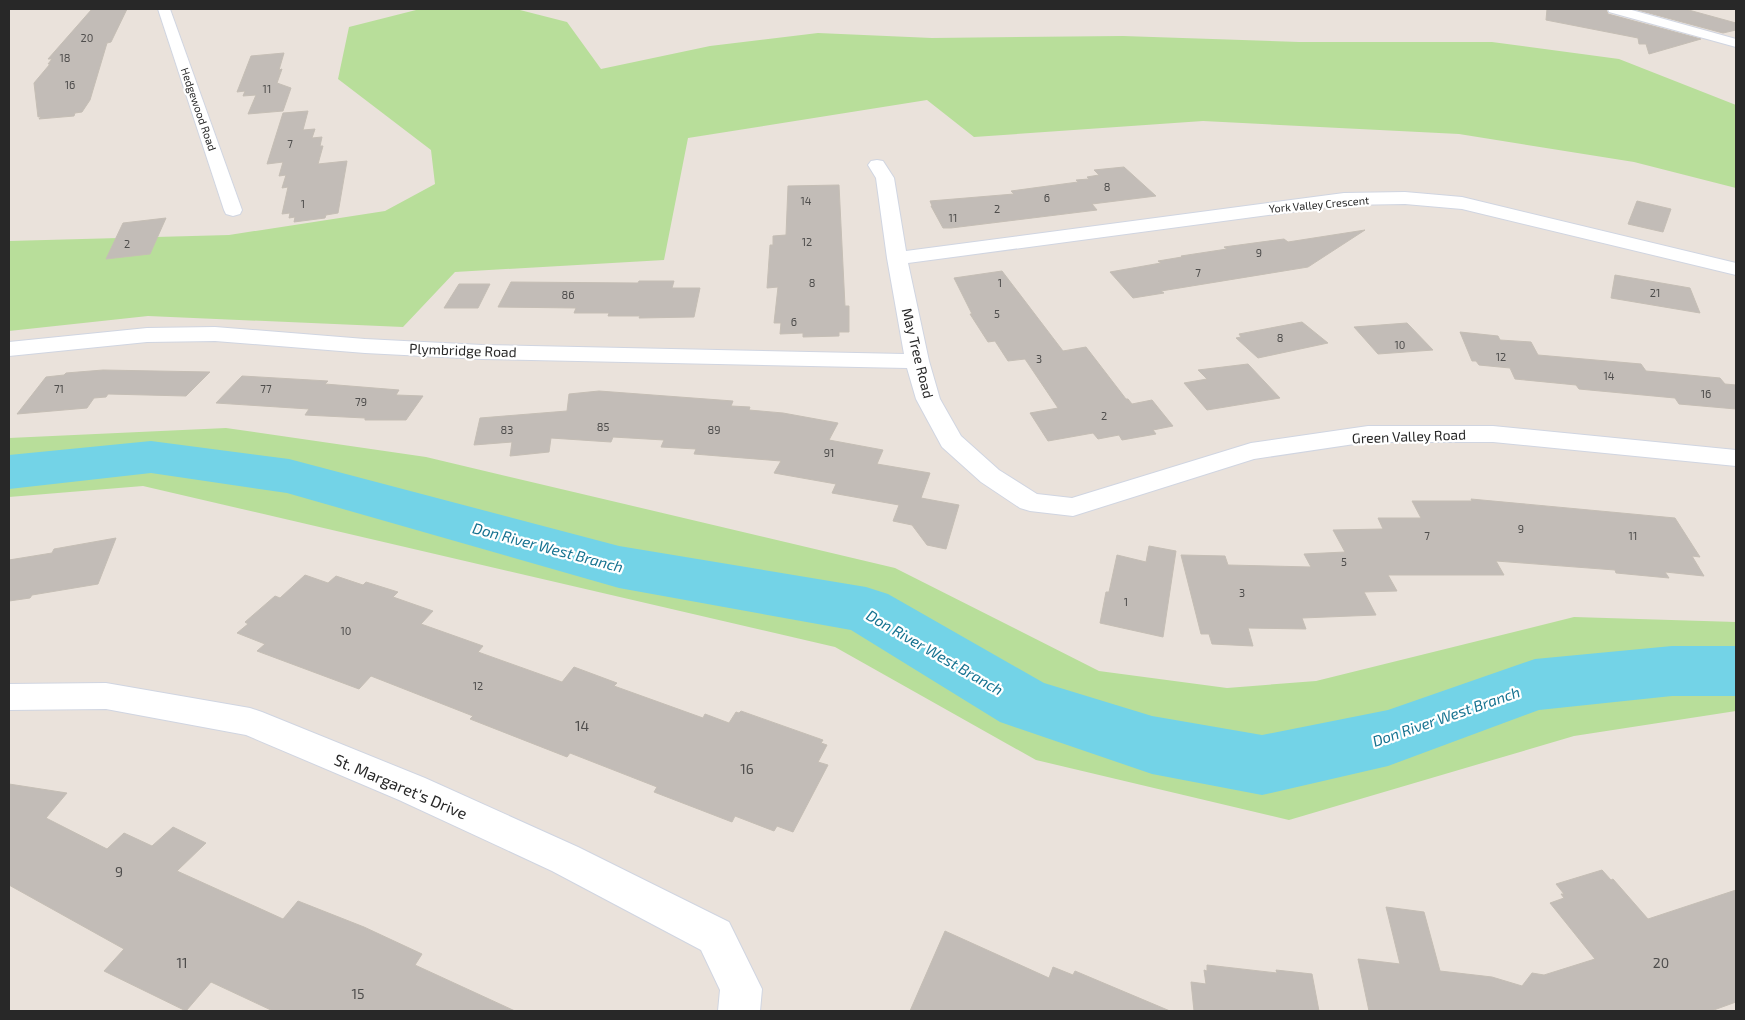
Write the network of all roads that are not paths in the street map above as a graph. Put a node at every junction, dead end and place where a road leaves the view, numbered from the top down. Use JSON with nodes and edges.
{"nodes":[{"id":1,"x":164,"y":9,"type":"edge"},
{"id":2,"x":1614,"y":9,"type":"edge"},
{"id":3,"x":1736,"y":43,"type":"edge"},
{"id":4,"x":877,"y":165,"type":"dead end"},
{"id":5,"x":234,"y":210,"type":"dead end"},
{"id":6,"x":898,"y":258,"type":"junction"},
{"id":7,"x":1736,"y":269,"type":"edge"},
{"id":8,"x":9,"y":349,"type":"edge"},
{"id":9,"x":918,"y":361,"type":"junction"},
{"id":10,"x":1736,"y":458,"type":"edge"},
{"id":11,"x":1030,"y":502,"type":"joint"},
{"id":12,"x":9,"y":697,"type":"edge"},
{"id":13,"x":740,"y":1000,"type":"edge"}],
"edges":[{"from":1,"to":5,"type":"street","name":"Hedgewood Road"},
{"from":2,"to":3,"type":"street"},
{"from":4,"to":6,"type":"street","name":"May Tree Road"},
{"from":6,"to":7,"type":"street","name":"York Valley Crescent"},
{"from":6,"to":9,"type":"street","name":"May Tree Road"},
{"from":8,"to":9,"type":"street","name":"Plymbridge Road"},
{"from":9,"to":11,"type":"street","name":"May Tree Road"},
{"from":10,"to":11,"type":"street","name":"Green Valley Road"},
{"from":12,"to":13,"type":"street","name":"St. Margaret's Drive"}]}
